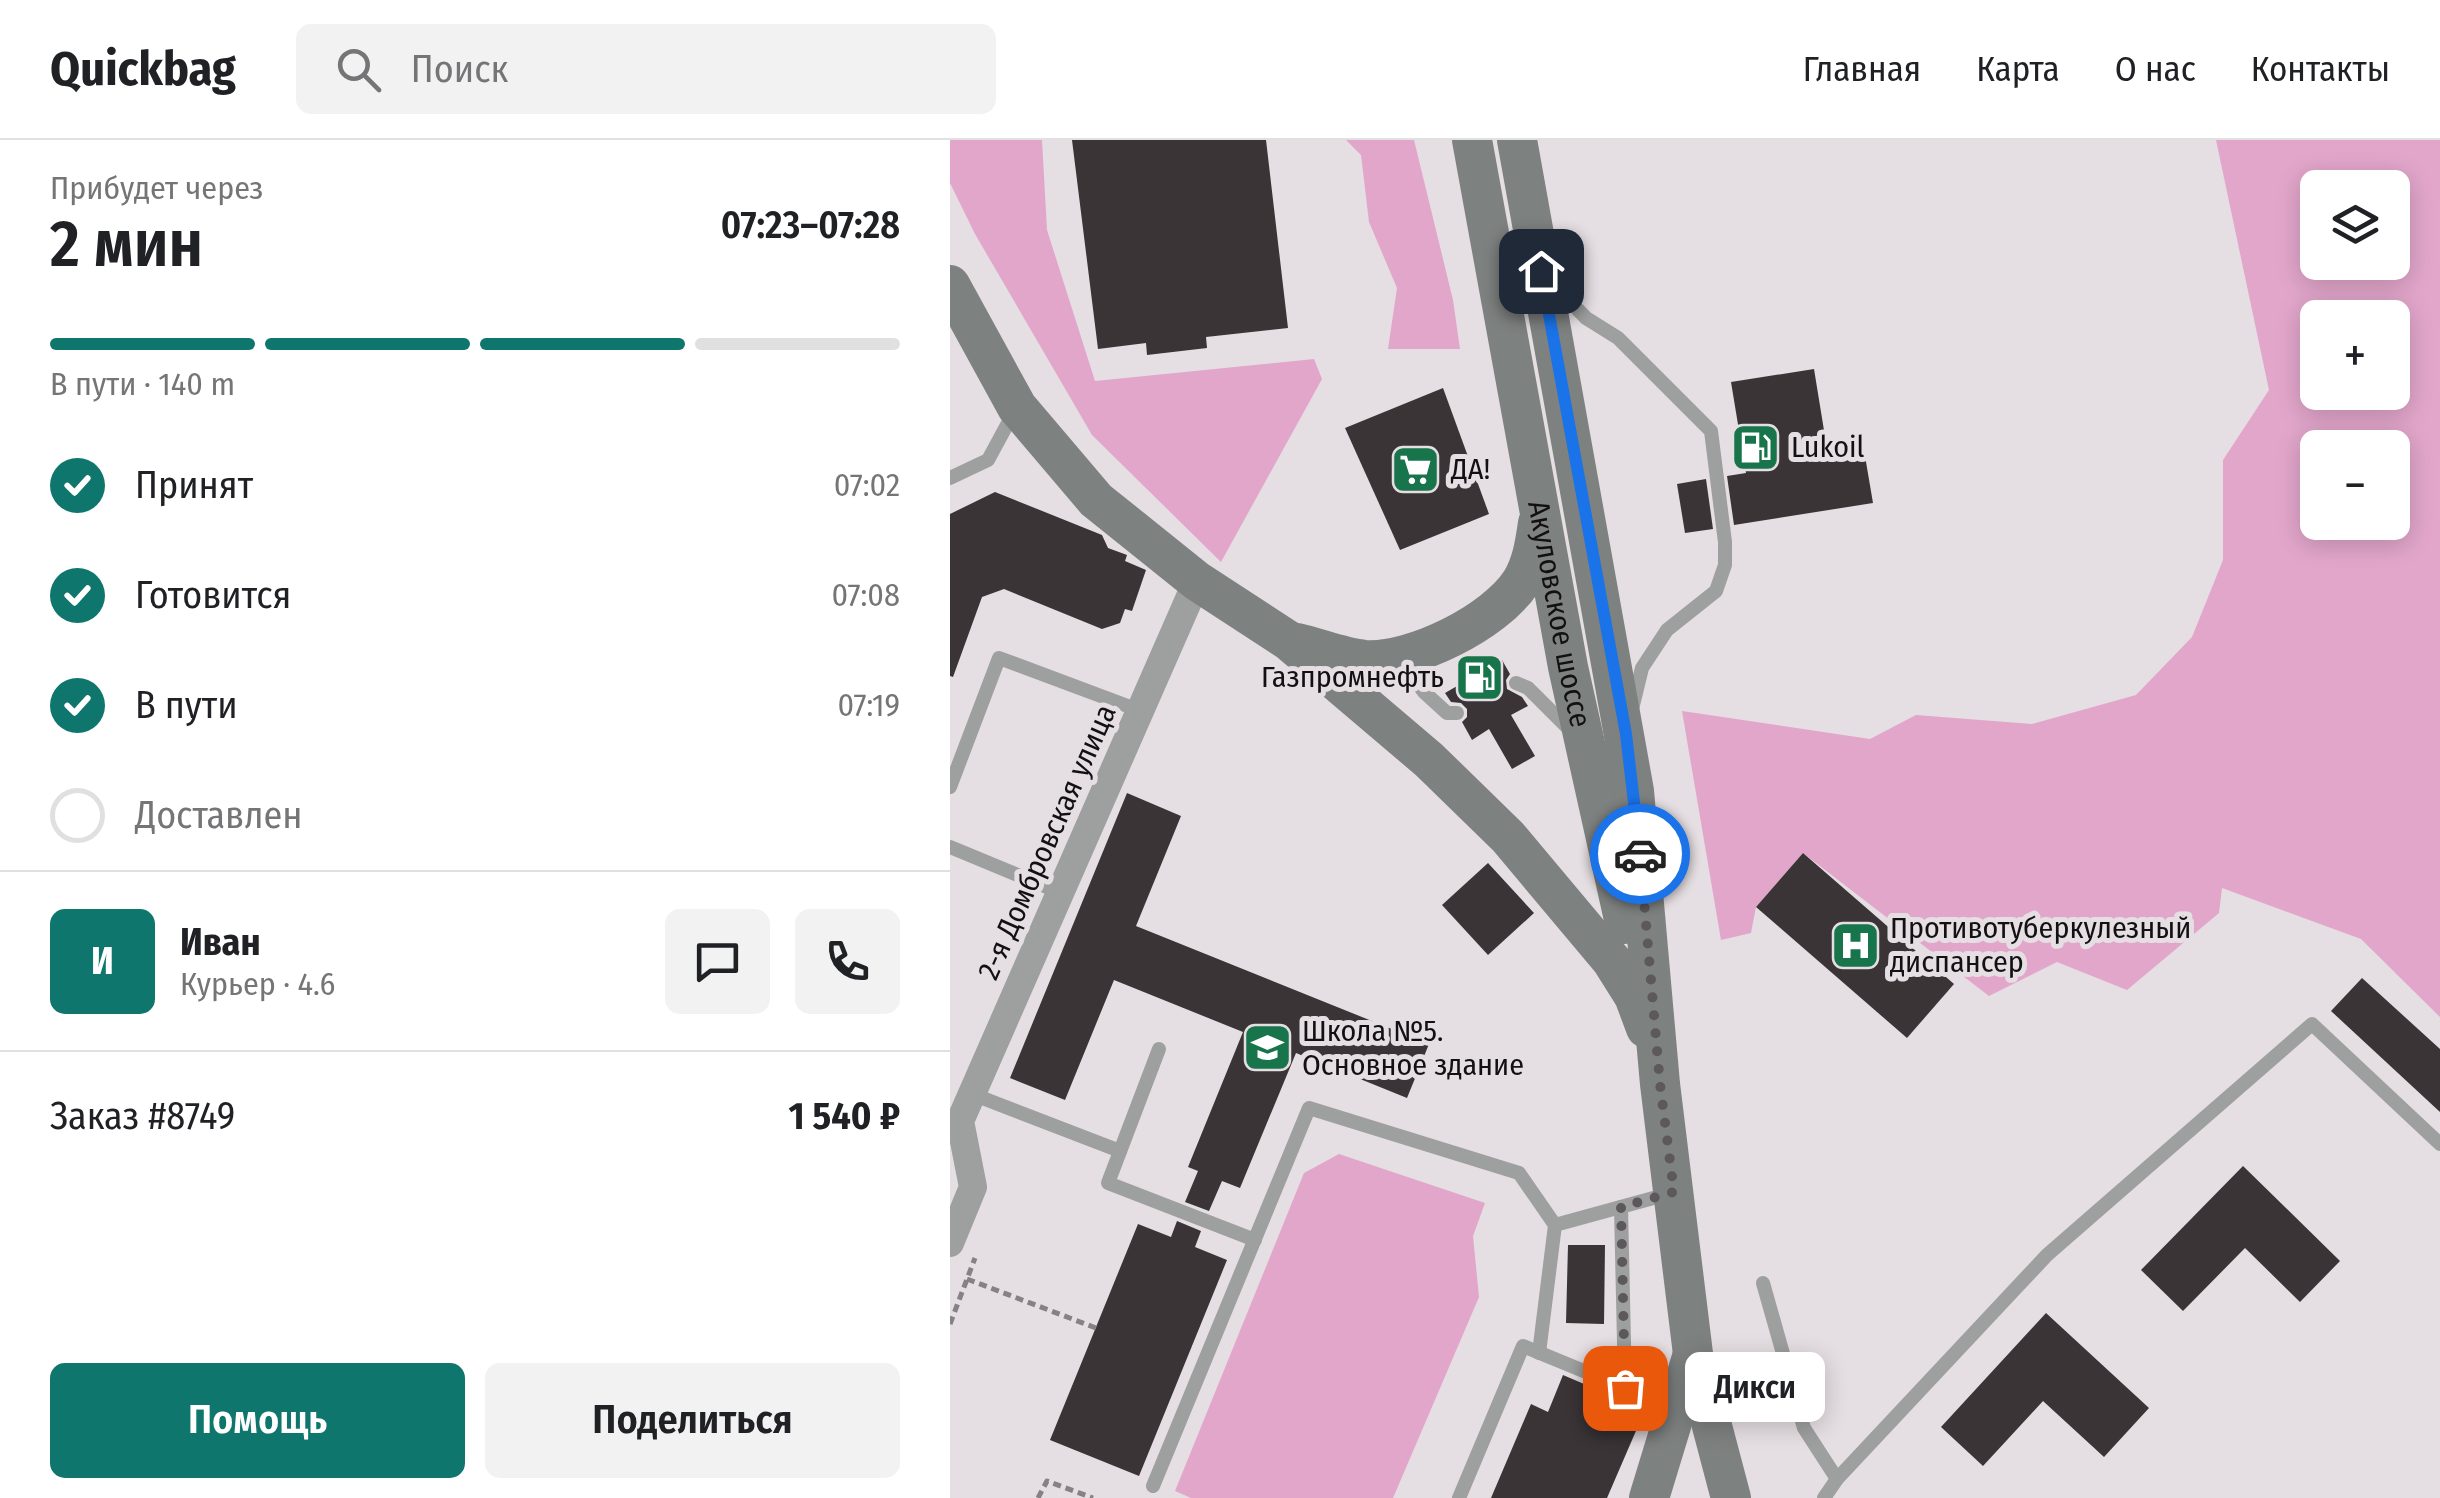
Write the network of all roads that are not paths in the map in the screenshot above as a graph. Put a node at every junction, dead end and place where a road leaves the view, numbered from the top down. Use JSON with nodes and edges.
{"nodes":[{"id":1,"x":1472,"y":140,"type":"edge"},
{"id":2,"x":1518,"y":142,"type":"edge"},
{"id":3,"x":1541,"y":271,"type":"junction"},
{"id":4,"x":950,"y":285,"type":"edge"},
{"id":5,"x":1017,"y":407,"type":"junction"},
{"id":6,"x":950,"y":478,"type":"edge"},
{"id":7,"x":1540,"y":509,"type":"junction"},
{"id":8,"x":1197,"y":580,"type":"junction"},
{"id":9,"x":1290,"y":641,"type":"junction"},
{"id":10,"x":1399,"y":657,"type":"junction"},
{"id":11,"x":1516,"y":684,"type":"dead end"},
{"id":12,"x":1141,"y":711,"type":"junction"},
{"id":13,"x":1457,"y":713,"type":"dead end"},
{"id":14,"x":1626,"y":734,"type":"junction"},
{"id":15,"x":1585,"y":745,"type":"junction"},
{"id":16,"x":950,"y":787,"type":"edge"},
{"id":17,"x":950,"y":846,"type":"edge"},
{"id":18,"x":1059,"y":892,"type":"junction"},
{"id":19,"x":1650,"y":1041,"type":"junction"},
{"id":20,"x":1159,"y":1050,"type":"dead end"},
{"id":21,"x":1660,"y":1084,"type":"junction"},
{"id":22,"x":972,"y":1094,"type":"junction"},
{"id":23,"x":2440,"y":1144,"type":"edge"},
{"id":24,"x":1120,"y":1151,"type":"junction"},
{"id":25,"x":1674,"y":1192,"type":"junction"},
{"id":26,"x":1621,"y":1207,"type":"junction"},
{"id":27,"x":1555,"y":1225,"type":"junction"},
{"id":28,"x":1254,"y":1240,"type":"junction"},
{"id":29,"x":950,"y":1244,"type":"edge"},
{"id":30,"x":1764,"y":1283,"type":"dead end"},
{"id":31,"x":1539,"y":1353,"type":"junction"},
{"id":32,"x":1693,"y":1354,"type":"junction"},
{"id":33,"x":1625,"y":1388,"type":"junction"},
{"id":34,"x":1680,"y":1405,"type":"junction"},
{"id":35,"x":1663,"y":1460,"type":"junction"},
{"id":36,"x":1837,"y":1479,"type":"junction"},
{"id":37,"x":1729,"y":1485,"type":"edge"},
{"id":38,"x":1152,"y":1486,"type":"dead end"},
{"id":39,"x":1460,"y":1498,"type":"edge"},
{"id":40,"x":1649,"y":1498,"type":"edge"},
{"id":41,"x":1824,"y":1498,"type":"edge"}],
"edges":[{"from":1,"to":7,"type":"street","name":"Акуловское шоссе"},
{"from":2,"to":3,"type":"street","name":"Акуловское шоссе"},
{"from":3,"to":14,"type":"street","name":"Акуловское шоссе"},
{"from":3,"to":14,"type":"lane"},
{"from":4,"to":5,"type":"street"},
{"from":5,"to":6,"type":"lane"},
{"from":5,"to":8,"type":"street"},
{"from":7,"to":10,"type":"street"},
{"from":7,"to":15,"type":"street","name":"Акуловское шоссе"},
{"from":8,"to":9,"type":"street"},
{"from":8,"to":12,"type":"street","name":"2-я Домбровская улица"},
{"from":9,"to":10,"type":"street"},
{"from":9,"to":19,"type":"street"},
{"from":10,"to":13,"type":"lane"},
{"from":11,"to":15,"type":"lane"},
{"from":12,"to":16,"type":"lane"},
{"from":12,"to":18,"type":"street","name":"2-я Домбровская улица"},
{"from":14,"to":21,"type":"street","name":"Акуловское шоссе"},
{"from":15,"to":19,"type":"street","name":"Акуловское шоссе"},
{"from":17,"to":18,"type":"lane"},
{"from":18,"to":22,"type":"street","name":"2-я Домбровская улица"},
{"from":19,"to":21,"type":"street","name":"Акуловское шоссе"},
{"from":20,"to":24,"type":"lane"},
{"from":21,"to":25,"type":"street","name":"Акуловское шоссе"},
{"from":22,"to":24,"type":"lane"},
{"from":22,"to":29,"type":"street","name":"2-я Домбровская улица"},
{"from":23,"to":36,"type":"lane"},
{"from":24,"to":28,"type":"lane"},
{"from":25,"to":26,"type":"lane"},
{"from":25,"to":32,"type":"street","name":"Акуловское шоссе"},
{"from":26,"to":27,"type":"lane"},
{"from":26,"to":33,"type":"lane"},
{"from":27,"to":28,"type":"lane"},
{"from":27,"to":31,"type":"lane"},
{"from":28,"to":38,"type":"lane"},
{"from":30,"to":36,"type":"lane"},
{"from":31,"to":33,"type":"lane"},
{"from":31,"to":39,"type":"lane"},
{"from":32,"to":34,"type":"street"},
{"from":32,"to":37,"type":"street","name":"Акуловское шоссе"},
{"from":33,"to":34,"type":"lane"},
{"from":34,"to":35,"type":"street"},
{"from":35,"to":37,"type":"street"},
{"from":35,"to":40,"type":"street"},
{"from":36,"to":41,"type":"lane"}]}
